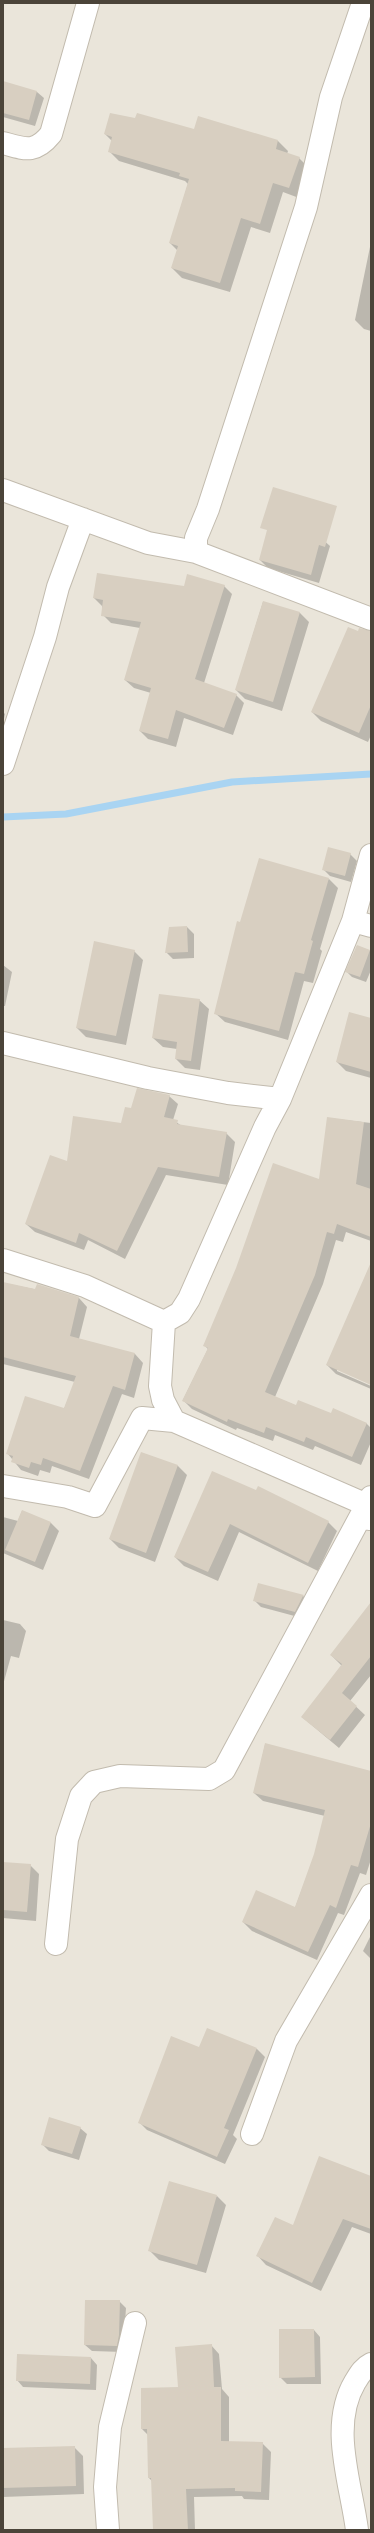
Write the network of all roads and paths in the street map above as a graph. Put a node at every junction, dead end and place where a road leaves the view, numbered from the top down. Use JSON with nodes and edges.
{"nodes":[{"id":1,"x":88,"y":3,"type":"edge"},
{"id":2,"x":362,"y":3,"type":"edge"},
{"id":3,"x":3,"y":143,"type":"edge"},
{"id":4,"x":3,"y":490,"type":"edge"},
{"id":5,"x":83,"y":519,"type":"junction"},
{"id":6,"x":196,"y":552,"type":"junction"},
{"id":7,"x":371,"y":619,"type":"edge"},
{"id":8,"x":3,"y":764,"type":"edge"},
{"id":9,"x":371,"y":855,"type":"edge"},
{"id":10,"x":362,"y":923,"type":"edge"},
{"id":11,"x":3,"y":1043,"type":"edge"},
{"id":12,"x":280,"y":1099,"type":"junction"},
{"id":13,"x":3,"y":1260,"type":"edge"},
{"id":14,"x":164,"y":1322,"type":"junction"},
{"id":15,"x":160,"y":1386,"type":"junction"},
{"id":16,"x":142,"y":1418,"type":"junction"},
{"id":17,"x":174,"y":1421,"type":"junction"},
{"id":18,"x":3,"y":1486,"type":"edge"},
{"id":19,"x":369,"y":1501,"type":"edge"},
{"id":20,"x":371,"y":1528,"type":"edge"},
{"id":21,"x":371,"y":1895,"type":"edge"},
{"id":22,"x":56,"y":1944,"type":"dead end"},
{"id":23,"x":252,"y":2134,"type":"dead end"},
{"id":24,"x":135,"y":2323,"type":"dead end"},
{"id":25,"x":371,"y":2364,"type":"edge"},
{"id":26,"x":108,"y":2530,"type":"edge"},
{"id":27,"x":357,"y":2530,"type":"edge"}],
"edges":[{"from":1,"to":3,"type":"street"},
{"from":2,"to":6,"type":"street"},
{"from":4,"to":5,"type":"street"},
{"from":5,"to":6,"type":"street"},
{"from":5,"to":8,"type":"street"},
{"from":6,"to":7,"type":"street"},
{"from":9,"to":10,"type":"street"},
{"from":10,"to":12,"type":"street"},
{"from":11,"to":12,"type":"street"},
{"from":12,"to":14,"type":"street"},
{"from":13,"to":14,"type":"street"},
{"from":14,"to":15,"type":"street"},
{"from":15,"to":16,"type":"street"},
{"from":15,"to":17,"type":"street"},
{"from":16,"to":17,"type":"street"},
{"from":16,"to":18,"type":"street"},
{"from":17,"to":19,"type":"street"},
{"from":19,"to":20,"type":"street"},
{"from":19,"to":22,"type":"street"},
{"from":21,"to":23,"type":"street"},
{"from":24,"to":26,"type":"street"},
{"from":25,"to":27,"type":"street"}]}
